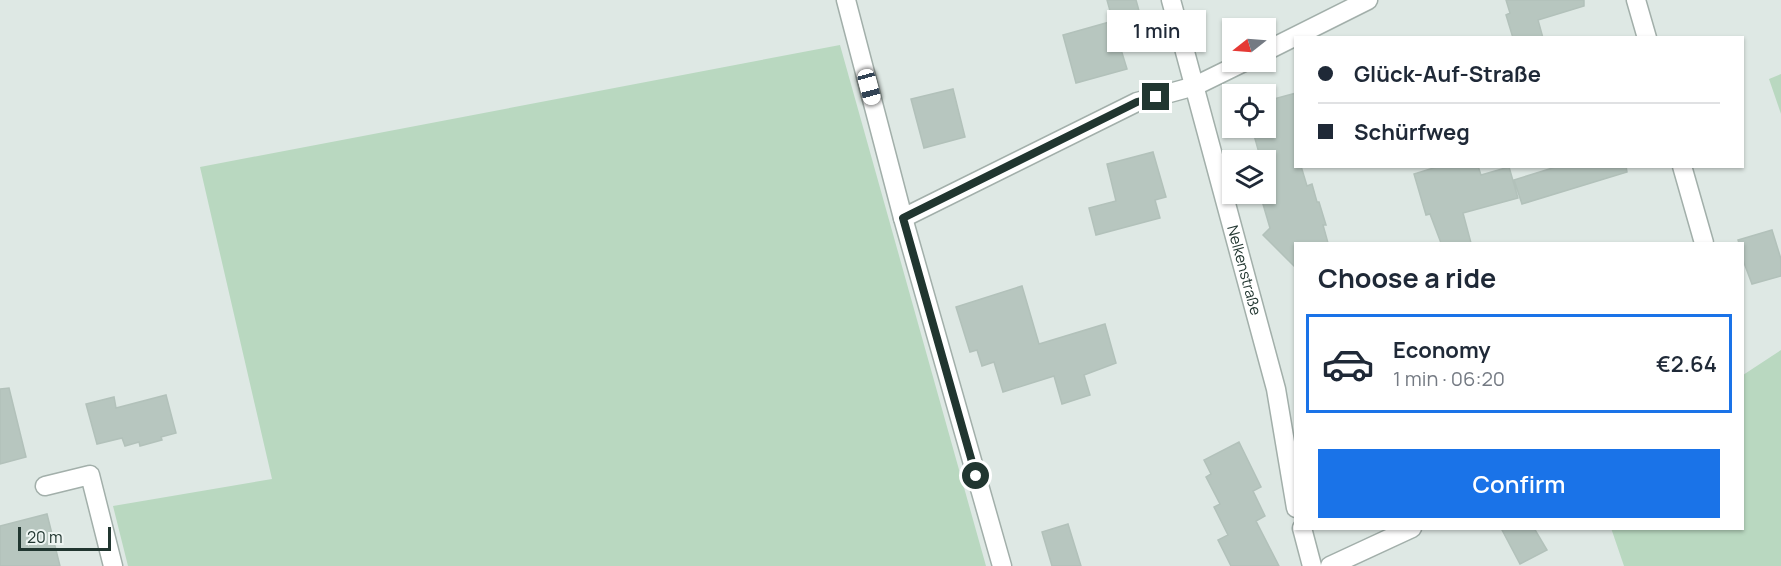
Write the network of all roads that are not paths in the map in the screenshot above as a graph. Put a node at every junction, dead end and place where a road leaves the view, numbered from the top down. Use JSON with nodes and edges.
{"nodes":[{"id":1,"x":846,"y":0,"type":"edge"},
{"id":2,"x":1171,"y":0,"type":"edge"},
{"id":3,"x":1368,"y":0,"type":"edge"},
{"id":4,"x":1636,"y":0,"type":"edge"},
{"id":5,"x":1296,"y":36,"type":"edge"},
{"id":6,"x":1646,"y":36,"type":"edge"},
{"id":7,"x":1294,"y":37,"type":"edge"},
{"id":8,"x":1276,"y":46,"type":"edge"},
{"id":9,"x":1224,"y":72,"type":"edge"},
{"id":10,"x":1195,"y":86,"type":"junction"},
{"id":11,"x":1683,"y":168,"type":"edge"},
{"id":12,"x":903,"y":218,"type":"junction"},
{"id":13,"x":1704,"y":242,"type":"edge"},
{"id":14,"x":45,"y":486,"type":"dead end"},
{"id":15,"x":1294,"y":496,"type":"edge"},
{"id":16,"x":1303,"y":530,"type":"edge"},
{"id":17,"x":1408,"y":530,"type":"edge"},
{"id":18,"x":113,"y":566,"type":"edge"},
{"id":19,"x":1002,"y":566,"type":"edge"},
{"id":20,"x":1312,"y":566,"type":"edge"},
{"id":21,"x":1330,"y":566,"type":"edge"}],
"edges":[{"from":1,"to":12,"type":"street"},
{"from":2,"to":10,"type":"street","name":"Nelkenstraße"},
{"from":3,"to":5,"type":"street"},
{"from":4,"to":6,"type":"street"},
{"from":7,"to":8,"type":"street"},
{"from":9,"to":10,"type":"street"},
{"from":10,"to":12,"type":"street"},
{"from":10,"to":15,"type":"street","name":"Nelkenstraße"},
{"from":11,"to":13,"type":"street"},
{"from":12,"to":19,"type":"street"},
{"from":14,"to":18,"type":"street"},
{"from":16,"to":20,"type":"street"},
{"from":17,"to":21,"type":"street"}]}
